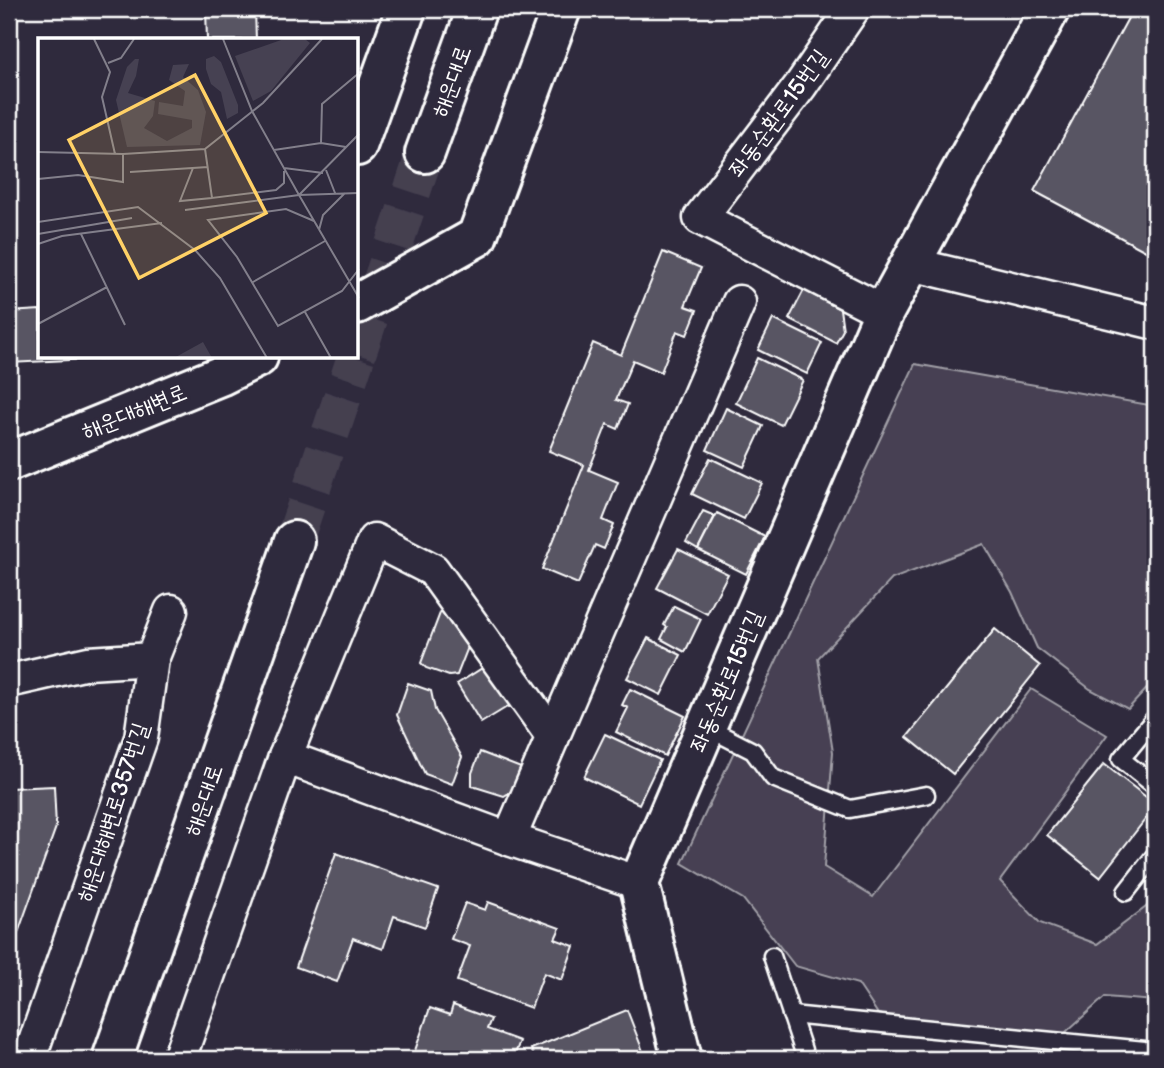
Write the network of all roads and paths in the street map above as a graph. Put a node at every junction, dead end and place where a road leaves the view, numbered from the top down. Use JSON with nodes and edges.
{"nodes":[{"id":1,"x":406,"y":9,"type":"edge"},
{"id":2,"x":477,"y":9,"type":"edge"},
{"id":3,"x":561,"y":9,"type":"edge"},
{"id":4,"x":853,"y":9,"type":"edge"},
{"id":5,"x":1050,"y":9,"type":"edge"},
{"id":6,"x":359,"y":140,"type":"edge"},
{"id":7,"x":425,"y":153,"type":"tunnel mouth"},
{"id":8,"x":911,"y":264,"type":"junction"},
{"id":9,"x":739,"y":302,"type":"dead end"},
{"id":10,"x":359,"y":303,"type":"edge"},
{"id":11,"x":884,"y":312,"type":"junction"},
{"id":12,"x":1155,"y":323,"type":"edge"},
{"id":13,"x":249,"y":359,"type":"edge"},
{"id":14,"x":217,"y":366,"type":"edge"},
{"id":15,"x":9,"y":462,"type":"edge"},
{"id":16,"x":294,"y":541,"type":"tunnel mouth"},
{"id":17,"x":171,"y":611,"type":"dead end"},
{"id":18,"x":152,"y":659,"type":"junction"},
{"id":19,"x":9,"y":681,"type":"edge"},
{"id":20,"x":1155,"y":718,"type":"edge"},
{"id":21,"x":706,"y":727,"type":"junction"},
{"id":22,"x":553,"y":737,"type":"junction"},
{"id":23,"x":285,"y":757,"type":"junction"},
{"id":24,"x":1155,"y":786,"type":"edge"},
{"id":25,"x":926,"y":795,"type":"dead end"},
{"id":26,"x":509,"y":839,"type":"junction"},
{"id":27,"x":1155,"y":855,"type":"edge"},
{"id":28,"x":639,"y":883,"type":"junction"},
{"id":29,"x":1126,"y":892,"type":"dead end"},
{"id":30,"x":772,"y":956,"type":"dead end"},
{"id":31,"x":791,"y":1015,"type":"junction"},
{"id":32,"x":1155,"y":1051,"type":"edge"},
{"id":33,"x":29,"y":1059,"type":"edge"},
{"id":34,"x":112,"y":1059,"type":"edge"},
{"id":35,"x":179,"y":1059,"type":"edge"},
{"id":36,"x":682,"y":1059,"type":"edge"},
{"id":37,"x":803,"y":1059,"type":"edge"}],
"edges":[{"from":1,"to":6,"type":"street"},
{"from":2,"to":7,"type":"street","name":"해운대로"},
{"from":3,"to":10,"type":"street"},
{"from":4,"to":11,"type":"street","name":"좌동순환로15번길"},
{"from":5,"to":8,"type":"street","name":"좌동순환로15번길"},
{"from":8,"to":11,"type":"street","name":"좌동순환로15번길"},
{"from":8,"to":12,"type":"street"},
{"from":9,"to":22,"type":"street"},
{"from":11,"to":21,"type":"street","name":"좌동순환로15번길"},
{"from":13,"to":14,"type":"street","name":"해운대해변로"},
{"from":14,"to":15,"type":"street","name":"해운대해변로"},
{"from":16,"to":34,"type":"street","name":"해운대로"},
{"from":17,"to":18,"type":"street","name":"해운대해변로357번길"},
{"from":18,"to":19,"type":"street"},
{"from":18,"to":33,"type":"street","name":"해운대해변로357번길"},
{"from":20,"to":24,"type":"lane"},
{"from":21,"to":25,"type":"lane"},
{"from":21,"to":28,"type":"street","name":"좌동순환로15번길"},
{"from":22,"to":23,"type":"street"},
{"from":22,"to":26,"type":"street"},
{"from":23,"to":26,"type":"street"},
{"from":23,"to":35,"type":"street"},
{"from":26,"to":28,"type":"street"},
{"from":27,"to":29,"type":"lane"},
{"from":28,"to":36,"type":"street"},
{"from":30,"to":31,"type":"lane"},
{"from":31,"to":32,"type":"lane"},
{"from":31,"to":37,"type":"lane"}]}
